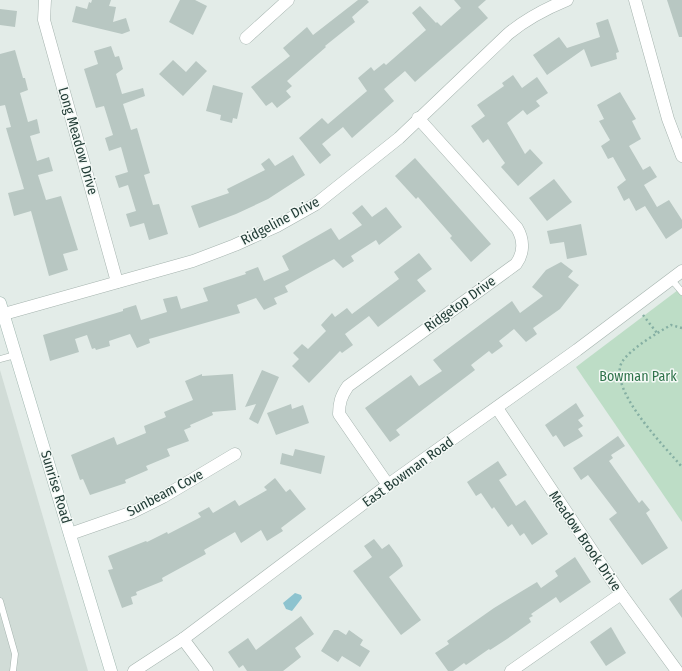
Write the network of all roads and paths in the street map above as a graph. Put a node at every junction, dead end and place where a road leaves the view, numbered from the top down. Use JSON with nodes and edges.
{"nodes":[{"id":1,"x":45,"y":0,"type":"edge"},
{"id":2,"x":288,"y":0,"type":"edge"},
{"id":3,"x":567,"y":0,"type":"edge"},
{"id":4,"x":635,"y":0,"type":"edge"},
{"id":5,"x":246,"y":38,"type":"dead end"},
{"id":6,"x":418,"y":118,"type":"junction"},
{"id":7,"x":682,"y":156,"type":"edge"},
{"id":8,"x":682,"y":271,"type":"edge"},
{"id":9,"x":671,"y":279,"type":"junction"},
{"id":10,"x":117,"y":282,"type":"junction"},
{"id":11,"x":682,"y":292,"type":"edge"},
{"id":12,"x":636,"y":306,"type":"junction"},
{"id":13,"x":2,"y":308,"type":"edge"},
{"id":14,"x":682,"y":328,"type":"edge"},
{"id":15,"x":657,"y":333,"type":"junction"},
{"id":16,"x":15,"y":355,"type":"junction"},
{"id":17,"x":0,"y":359,"type":"edge"},
{"id":18,"x":496,"y":408,"type":"junction"},
{"id":19,"x":235,"y":454,"type":"dead end"},
{"id":20,"x":682,"y":468,"type":"edge"},
{"id":21,"x":388,"y":485,"type":"junction"},
{"id":22,"x":70,"y":534,"type":"junction"},
{"id":23,"x":621,"y":594,"type":"junction"},
{"id":24,"x":0,"y":602,"type":"edge"},
{"id":25,"x":183,"y":639,"type":"junction"},
{"id":26,"x":13,"y":671,"type":"edge"},
{"id":27,"x":111,"y":671,"type":"edge"},
{"id":28,"x":134,"y":671,"type":"edge"},
{"id":29,"x":208,"y":671,"type":"edge"},
{"id":30,"x":511,"y":671,"type":"edge"},
{"id":31,"x":677,"y":671,"type":"edge"}],
"edges":[{"from":1,"to":10,"type":"street","name":"Long Meadow Drive"},
{"from":2,"to":5,"type":"street"},
{"from":3,"to":6,"type":"street","name":"Ridgeline Drive"},
{"from":4,"to":7,"type":"street"},
{"from":6,"to":10,"type":"street","name":"Ridgeline Drive"},
{"from":6,"to":21,"type":"street","name":"Ridgetop Drive"},
{"from":8,"to":9,"type":"street","name":"East Bowman Road"},
{"from":9,"to":11,"type":"lane"},
{"from":9,"to":12,"type":"street","name":"East Bowman Road"},
{"from":10,"to":13,"type":"street","name":"Ridgeline Drive"},
{"from":12,"to":15,"type":"path"},
{"from":12,"to":18,"type":"street","name":"East Bowman Road"},
{"from":13,"to":16,"type":"street","name":"Sunrise Road"},
{"from":14,"to":15,"type":"path"},
{"from":15,"to":20,"type":"path"},
{"from":16,"to":17,"type":"lane"},
{"from":16,"to":22,"type":"street","name":"Sunrise Road"},
{"from":18,"to":21,"type":"street","name":"East Bowman Road"},
{"from":18,"to":23,"type":"street","name":"Meadow Brook Drive"},
{"from":19,"to":22,"type":"street","name":"Sunbeam Cove"},
{"from":21,"to":25,"type":"street","name":"East Bowman Road"},
{"from":22,"to":27,"type":"street","name":"Sunrise Road"},
{"from":23,"to":30,"type":"street"},
{"from":23,"to":31,"type":"street","name":"Meadow Brook Drive"},
{"from":24,"to":26,"type":"lane"},
{"from":25,"to":28,"type":"street","name":"East Bowman Road"},
{"from":25,"to":29,"type":"street"}]}
